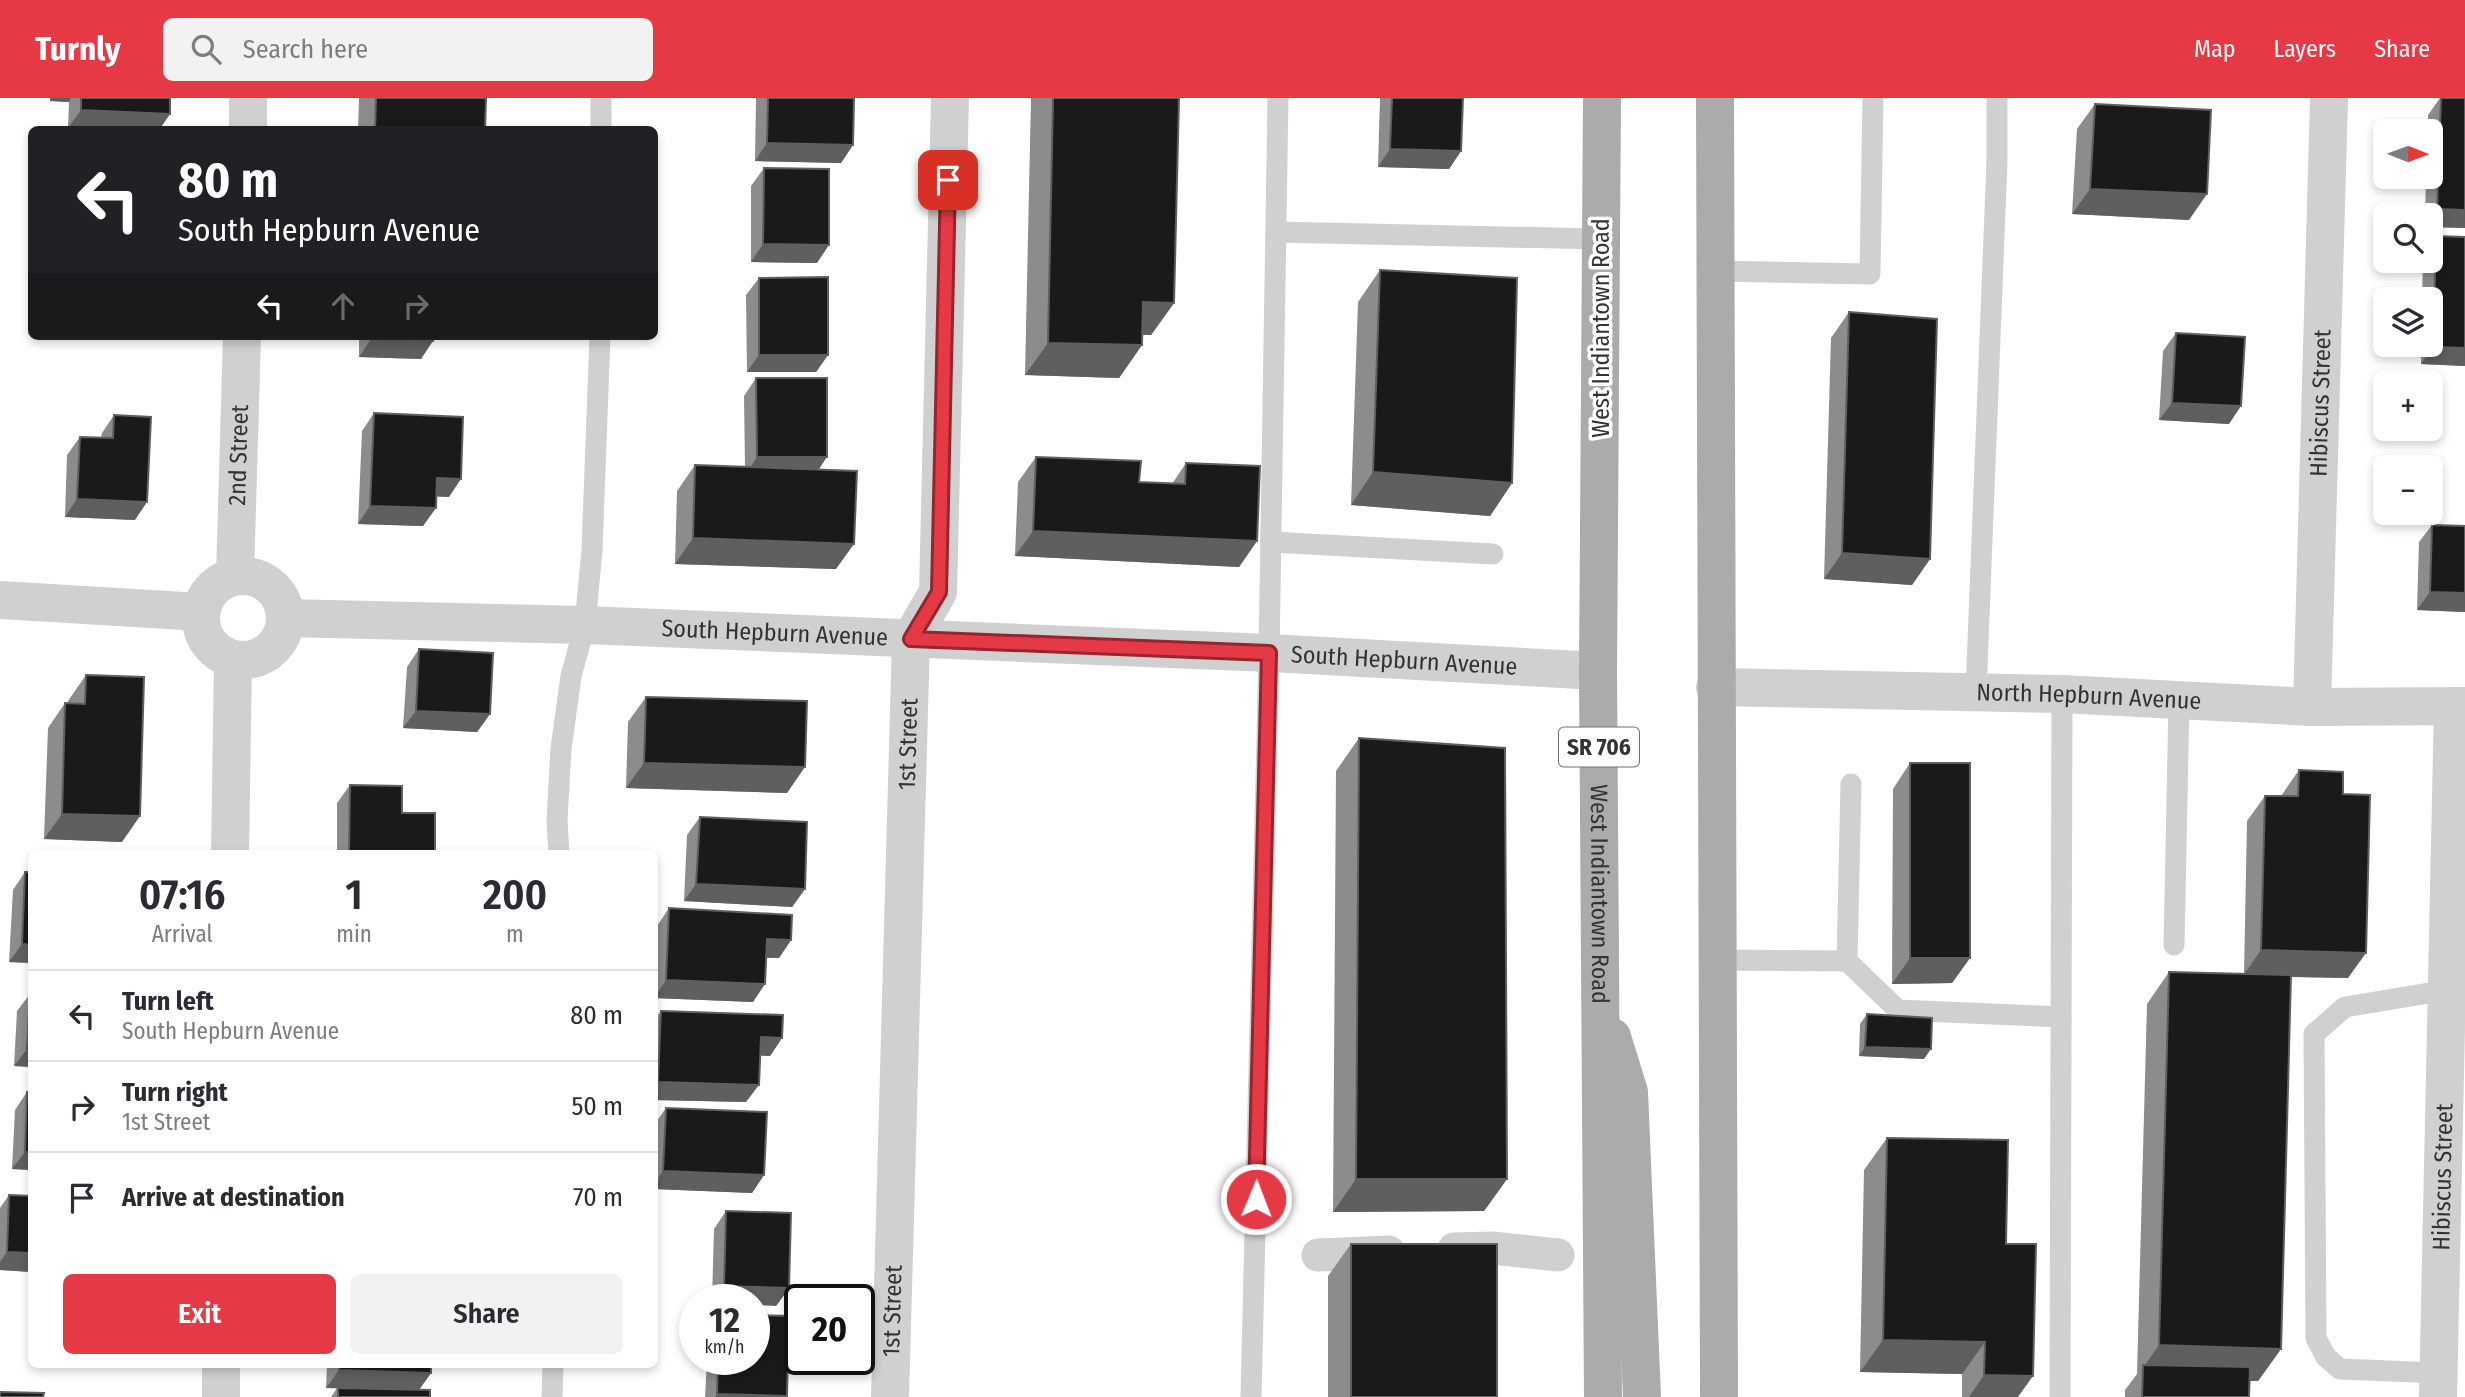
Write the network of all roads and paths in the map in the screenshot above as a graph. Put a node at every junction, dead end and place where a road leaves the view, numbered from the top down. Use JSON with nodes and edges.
{"nodes":[{"id":1,"x":248,"y":98,"type":"edge"},
{"id":2,"x":601,"y":98,"type":"edge"},
{"id":3,"x":950,"y":98,"type":"edge"},
{"id":4,"x":1278,"y":98,"type":"edge"},
{"id":5,"x":1602,"y":98,"type":"edge"},
{"id":6,"x":1715,"y":98,"type":"edge"},
{"id":7,"x":1873,"y":98,"type":"edge"},
{"id":8,"x":1997,"y":98,"type":"edge"},
{"id":9,"x":2329,"y":98,"type":"edge"},
{"id":10,"x":248,"y":126,"type":"edge"},
{"id":11,"x":601,"y":126,"type":"edge"},
{"id":12,"x":1276,"y":232,"type":"junction"},
{"id":13,"x":1601,"y":239,"type":"junction"},
{"id":14,"x":1715,"y":271,"type":"junction"},
{"id":15,"x":242,"y":340,"type":"edge"},
{"id":16,"x":600,"y":340,"type":"edge"},
{"id":17,"x":1270,"y":542,"type":"junction"},
{"id":18,"x":1493,"y":554,"type":"dead end"},
{"id":19,"x":235,"y":576,"type":"junction"},
{"id":20,"x":0,"y":600,"type":"edge"},
{"id":21,"x":201,"y":612,"type":"junction"},
{"id":22,"x":285,"y":618,"type":"junction"},
{"id":23,"x":585,"y":625,"type":"junction"},
{"id":24,"x":911,"y":639,"type":"junction"},
{"id":25,"x":1269,"y":653,"type":"junction"},
{"id":26,"x":233,"y":659,"type":"junction"},
{"id":27,"x":1598,"y":671,"type":"junction"},
{"id":28,"x":1715,"y":687,"type":"junction"},
{"id":29,"x":1976,"y":692,"type":"junction"},
{"id":30,"x":2062,"y":694,"type":"junction"},
{"id":31,"x":2179,"y":700,"type":"junction"},
{"id":32,"x":2459,"y":706,"type":"edge"},
{"id":33,"x":2312,"y":707,"type":"junction"},
{"id":34,"x":1851,"y":784,"type":"dead end"},
{"id":35,"x":230,"y":850,"type":"edge"},
{"id":36,"x":559,"y":850,"type":"edge"},
{"id":37,"x":2174,"y":945,"type":"dead end"},
{"id":38,"x":1716,"y":960,"type":"junction"},
{"id":39,"x":1847,"y":961,"type":"junction"},
{"id":40,"x":2447,"y":990,"type":"junction"},
{"id":41,"x":1600,"y":995,"type":"junction"},
{"id":42,"x":2061,"y":1017,"type":"junction"},
{"id":43,"x":1318,"y":1255,"type":"dead end"},
{"id":44,"x":1558,"y":1255,"type":"dead end"},
{"id":45,"x":221,"y":1368,"type":"edge"},
{"id":46,"x":552,"y":1368,"type":"edge"},
{"id":47,"x":2439,"y":1385,"type":"edge"},
{"id":48,"x":221,"y":1397,"type":"edge"},
{"id":49,"x":552,"y":1397,"type":"edge"},
{"id":50,"x":890,"y":1397,"type":"edge"},
{"id":51,"x":1251,"y":1397,"type":"edge"},
{"id":52,"x":1603,"y":1397,"type":"edge"},
{"id":53,"x":1642,"y":1397,"type":"edge"},
{"id":54,"x":1719,"y":1397,"type":"edge"},
{"id":55,"x":2060,"y":1397,"type":"edge"}],
"edges":[{"from":1,"to":10,"type":"street"},
{"from":2,"to":11,"type":"lane"},
{"from":3,"to":24,"type":"street","name":"1st Street"},
{"from":4,"to":12,"type":"lane"},
{"from":5,"to":13,"type":"main road","name":"West Indiantown Road","number":"SR 706"},
{"from":6,"to":14,"type":"main road"},
{"from":7,"to":14,"type":"lane"},
{"from":8,"to":29,"type":"lane"},
{"from":9,"to":33,"type":"street","name":"Hibiscus Street"},
{"from":12,"to":13,"type":"lane"},
{"from":12,"to":17,"type":"lane"},
{"from":13,"to":27,"type":"main road","name":"West Indiantown Road","number":"SR 706"},
{"from":14,"to":28,"type":"main road"},
{"from":15,"to":19,"type":"street","name":"2nd Street"},
{"from":16,"to":23,"type":"lane"},
{"from":17,"to":18,"type":"lane"},
{"from":17,"to":25,"type":"lane"},
{"from":19,"to":21,"type":"street"},
{"from":19,"to":22,"type":"street"},
{"from":20,"to":21,"type":"street"},
{"from":21,"to":26,"type":"street"},
{"from":22,"to":23,"type":"street","name":"South Hepburn Avenue"},
{"from":22,"to":26,"type":"street"},
{"from":23,"to":24,"type":"street","name":"South Hepburn Avenue"},
{"from":23,"to":36,"type":"lane"},
{"from":24,"to":25,"type":"street","name":"South Hepburn Avenue"},
{"from":24,"to":50,"type":"street","name":"1st Street"},
{"from":25,"to":27,"type":"street","name":"South Hepburn Avenue"},
{"from":25,"to":51,"type":"lane"},
{"from":26,"to":35,"type":"street"},
{"from":27,"to":41,"type":"main road","name":"West Indiantown Road","number":"SR 706"},
{"from":28,"to":29,"type":"street","name":"North Hepburn Avenue"},
{"from":28,"to":38,"type":"main road"},
{"from":29,"to":30,"type":"street","name":"North Hepburn Avenue"},
{"from":30,"to":31,"type":"street","name":"North Hepburn Avenue"},
{"from":30,"to":42,"type":"lane"},
{"from":31,"to":33,"type":"street","name":"North Hepburn Avenue"},
{"from":31,"to":37,"type":"lane"},
{"from":32,"to":33,"type":"street","name":"North Hepburn Avenue"},
{"from":32,"to":40,"type":"street","name":"Hibiscus Street"},
{"from":34,"to":39,"type":"lane"},
{"from":38,"to":39,"type":"lane"},
{"from":38,"to":54,"type":"main road"},
{"from":39,"to":42,"type":"lane"},
{"from":40,"to":47,"type":"street","name":"Hibiscus Street"},
{"from":40,"to":47,"type":"lane"},
{"from":41,"to":52,"type":"main road","name":"West Indiantown Road","number":"SR 706"},
{"from":41,"to":53,"type":"main road"},
{"from":42,"to":55,"type":"lane"},
{"from":43,"to":44,"type":"street"},
{"from":45,"to":48,"type":"street"},
{"from":46,"to":49,"type":"lane"}]}
